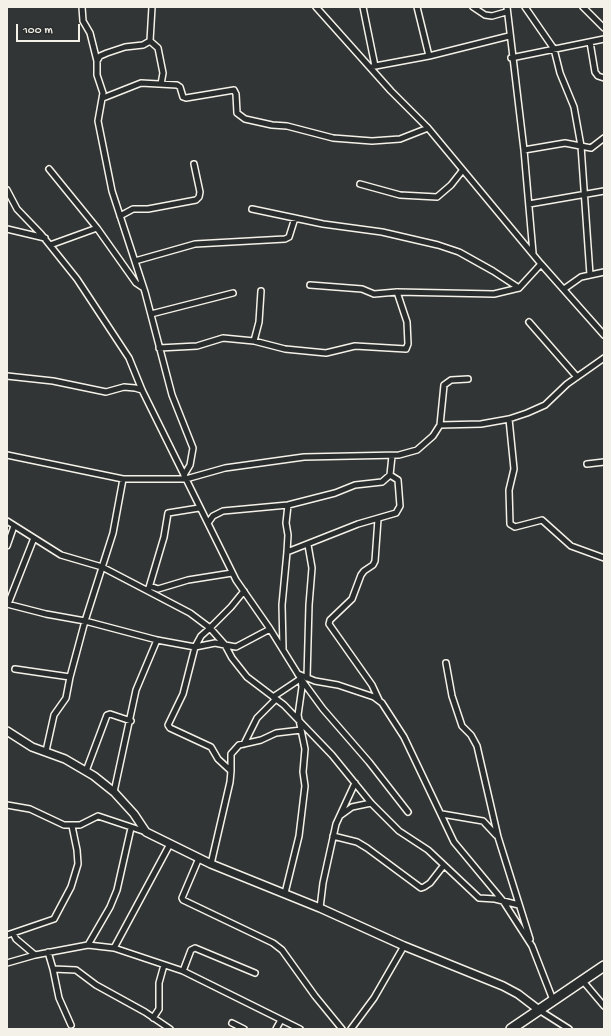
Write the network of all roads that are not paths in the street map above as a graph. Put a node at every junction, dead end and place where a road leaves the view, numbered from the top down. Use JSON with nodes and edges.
{"nodes":[{"id":1,"x":82,"y":7,"type":"edge"},
{"id":2,"x":152,"y":7,"type":"edge"},
{"id":3,"x":316,"y":7,"type":"edge"},
{"id":4,"x":363,"y":7,"type":"edge"},
{"id":5,"x":416,"y":7,"type":"edge"},
{"id":6,"x":473,"y":7,"type":"edge"},
{"id":7,"x":525,"y":7,"type":"edge"},
{"id":8,"x":583,"y":7,"type":"edge"},
{"id":9,"x":506,"y":10,"type":"edge"},
{"id":10,"x":604,"y":28,"type":"edge"},
{"id":11,"x":509,"y":36,"type":"junction"},
{"id":12,"x":604,"y":39,"type":"edge"},
{"id":13,"x":150,"y":41,"type":"junction"},
{"id":14,"x":590,"y":42,"type":"junction"},
{"id":15,"x":554,"y":49,"type":"junction"},
{"id":16,"x":429,"y":56,"type":"junction"},
{"id":17,"x":511,"y":58,"type":"junction"},
{"id":18,"x":97,"y":61,"type":"junction"},
{"id":19,"x":373,"y":67,"type":"junction"},
{"id":20,"x":604,"y":78,"type":"edge"},
{"id":21,"x":161,"y":84,"type":"junction"},
{"id":22,"x":103,"y":98,"type":"junction"},
{"id":23,"x":428,"y":128,"type":"junction"},
{"id":24,"x":604,"y":138,"type":"edge"},
{"id":25,"x":580,"y":146,"type":"junction"},
{"id":26,"x":524,"y":150,"type":"junction"},
{"id":27,"x":194,"y":164,"type":"dead end"},
{"id":28,"x":49,"y":168,"type":"dead end"},
{"id":29,"x":462,"y":171,"type":"junction"},
{"id":30,"x":360,"y":184,"type":"dead end"},
{"id":31,"x":7,"y":190,"type":"edge"},
{"id":32,"x":604,"y":191,"type":"edge"},
{"id":33,"x":584,"y":195,"type":"junction"},
{"id":34,"x":529,"y":204,"type":"junction"},
{"id":35,"x":252,"y":209,"type":"dead end"},
{"id":36,"x":120,"y":216,"type":"junction"},
{"id":37,"x":295,"y":218,"type":"junction"},
{"id":38,"x":97,"y":228,"type":"junction"},
{"id":39,"x":7,"y":229,"type":"edge"},
{"id":40,"x":44,"y":238,"type":"junction"},
{"id":41,"x":50,"y":245,"type":"junction"},
{"id":42,"x":534,"y":254,"type":"junction"},
{"id":43,"x":135,"y":261,"type":"junction"},
{"id":44,"x":541,"y":264,"type":"junction"},
{"id":45,"x":604,"y":272,"type":"edge"},
{"id":46,"x":590,"y":274,"type":"junction"},
{"id":47,"x":310,"y":285,"type":"dead end"},
{"id":48,"x":142,"y":287,"type":"junction"},
{"id":49,"x":519,"y":288,"type":"junction"},
{"id":50,"x":564,"y":289,"type":"junction"},
{"id":51,"x":261,"y":291,"type":"dead end"},
{"id":52,"x":398,"y":292,"type":"junction"},
{"id":53,"x":233,"y":293,"type":"dead end"},
{"id":54,"x":151,"y":314,"type":"junction"},
{"id":55,"x":529,"y":322,"type":"dead end"},
{"id":56,"x":604,"y":336,"type":"edge"},
{"id":57,"x":254,"y":340,"type":"junction"},
{"id":58,"x":159,"y":348,"type":"junction"},
{"id":59,"x":604,"y":358,"type":"edge"},
{"id":60,"x":7,"y":376,"type":"edge"},
{"id":61,"x":577,"y":377,"type":"junction"},
{"id":62,"x":468,"y":380,"type":"dead end"},
{"id":63,"x":142,"y":390,"type":"junction"},
{"id":64,"x":509,"y":419,"type":"junction"},
{"id":65,"x":440,"y":425,"type":"junction"},
{"id":66,"x":7,"y":455,"type":"edge"},
{"id":67,"x":392,"y":456,"type":"junction"},
{"id":68,"x":604,"y":462,"type":"edge"},
{"id":69,"x":588,"y":464,"type":"dead end"},
{"id":70,"x":390,"y":475,"type":"junction"},
{"id":71,"x":185,"y":477,"type":"junction"},
{"id":72,"x":123,"y":479,"type":"junction"},
{"id":73,"x":288,"y":505,"type":"junction"},
{"id":74,"x":199,"y":508,"type":"junction"},
{"id":75,"x":378,"y":519,"type":"junction"},
{"id":76,"x":7,"y":521,"type":"edge"},
{"id":77,"x":208,"y":523,"type":"junction"},
{"id":78,"x":14,"y":526,"type":"junction"},
{"id":79,"x":34,"y":538,"type":"junction"},
{"id":80,"x":308,"y":545,"type":"junction"},
{"id":81,"x":7,"y":546,"type":"edge"},
{"id":82,"x":287,"y":552,"type":"junction"},
{"id":83,"x":604,"y":558,"type":"edge"},
{"id":84,"x":102,"y":567,"type":"junction"},
{"id":85,"x":232,"y":573,"type":"junction"},
{"id":86,"x":149,"y":588,"type":"junction"},
{"id":87,"x":244,"y":591,"type":"junction"},
{"id":88,"x":8,"y":604,"type":"edge"},
{"id":89,"x":85,"y":621,"type":"junction"},
{"id":90,"x":210,"y":628,"type":"junction"},
{"id":91,"x":270,"y":629,"type":"junction"},
{"id":92,"x":156,"y":640,"type":"junction"},
{"id":93,"x":225,"y":645,"type":"junction"},
{"id":94,"x":195,"y":647,"type":"junction"},
{"id":95,"x":283,"y":651,"type":"junction"},
{"id":96,"x":446,"y":663,"type":"dead end"},
{"id":97,"x":15,"y":669,"type":"dead end"},
{"id":98,"x":70,"y":677,"type":"junction"},
{"id":99,"x":302,"y":677,"type":"junction"},
{"id":100,"x":275,"y":698,"type":"junction"},
{"id":101,"x":380,"y":700,"type":"junction"},
{"id":102,"x":298,"y":720,"type":"junction"},
{"id":103,"x":131,"y":721,"type":"junction"},
{"id":104,"x":301,"y":730,"type":"junction"},
{"id":105,"x":7,"y":731,"type":"edge"},
{"id":106,"x":244,"y":744,"type":"junction"},
{"id":107,"x":46,"y":751,"type":"junction"},
{"id":108,"x":86,"y":771,"type":"junction"},
{"id":109,"x":231,"y":771,"type":"junction"},
{"id":110,"x":355,"y":784,"type":"junction"},
{"id":111,"x":114,"y":792,"type":"junction"},
{"id":112,"x":371,"y":803,"type":"junction"},
{"id":113,"x":7,"y":805,"type":"edge"},
{"id":114,"x":408,"y":812,"type":"dead end"},
{"id":115,"x":134,"y":814,"type":"junction"},
{"id":116,"x":442,"y":814,"type":"junction"},
{"id":117,"x":340,"y":815,"type":"junction"},
{"id":118,"x":72,"y":826,"type":"junction"},
{"id":119,"x":129,"y":827,"type":"junction"},
{"id":120,"x":146,"y":832,"type":"junction"},
{"id":121,"x":333,"y":836,"type":"junction"},
{"id":122,"x":498,"y":837,"type":"junction"},
{"id":123,"x":170,"y":844,"type":"junction"},
{"id":124,"x":199,"y":858,"type":"junction"},
{"id":125,"x":211,"y":864,"type":"junction"},
{"id":126,"x":444,"y":865,"type":"junction"},
{"id":127,"x":285,"y":893,"type":"junction"},
{"id":128,"x":503,"y":901,"type":"junction"},
{"id":129,"x":519,"y":905,"type":"junction"},
{"id":130,"x":320,"y":908,"type":"junction"},
{"id":131,"x":13,"y":933,"type":"junction"},
{"id":132,"x":7,"y":935,"type":"edge"},
{"id":133,"x":88,"y":944,"type":"junction"},
{"id":134,"x":404,"y":946,"type":"junction"},
{"id":135,"x":532,"y":946,"type":"junction"},
{"id":136,"x":114,"y":948,"type":"junction"},
{"id":137,"x":48,"y":952,"type":"junction"},
{"id":138,"x":35,"y":955,"type":"junction"},
{"id":139,"x":7,"y":963,"type":"edge"},
{"id":140,"x":164,"y":965,"type":"junction"},
{"id":141,"x":604,"y":966,"type":"edge"},
{"id":142,"x":53,"y":970,"type":"junction"},
{"id":143,"x":183,"y":972,"type":"junction"},
{"id":144,"x":255,"y":973,"type":"dead end"},
{"id":145,"x":582,"y":980,"type":"junction"},
{"id":146,"x":553,"y":1000,"type":"junction"},
{"id":147,"x":604,"y":1006,"type":"edge"},
{"id":148,"x":539,"y":1010,"type":"junction"},
{"id":149,"x":153,"y":1018,"type":"junction"},
{"id":150,"x":281,"y":1020,"type":"junction"},
{"id":151,"x":232,"y":1023,"type":"dead end"},
{"id":152,"x":71,"y":1025,"type":"dead end"},
{"id":153,"x":170,"y":1029,"type":"edge"},
{"id":154,"x":244,"y":1029,"type":"edge"},
{"id":155,"x":276,"y":1029,"type":"edge"},
{"id":156,"x":300,"y":1029,"type":"edge"},
{"id":157,"x":342,"y":1029,"type":"edge"},
{"id":158,"x":351,"y":1029,"type":"edge"},
{"id":159,"x":511,"y":1029,"type":"edge"},
{"id":160,"x":569,"y":1029,"type":"edge"}],
"edges":[{"from":1,"to":18,"type":"street"},
{"from":2,"to":13,"type":"street"},
{"from":3,"to":19,"type":"street"},
{"from":4,"to":19,"type":"street"},
{"from":5,"to":16,"type":"street"},
{"from":6,"to":9,"type":"street"},
{"from":7,"to":15,"type":"street"},
{"from":8,"to":10,"type":"street"},
{"from":9,"to":11,"type":"street"},
{"from":11,"to":16,"type":"street"},
{"from":11,"to":17,"type":"street"},
{"from":12,"to":14,"type":"street"},
{"from":13,"to":18,"type":"street"},
{"from":13,"to":21,"type":"street"},
{"from":14,"to":15,"type":"street"},
{"from":14,"to":20,"type":"street"},
{"from":15,"to":17,"type":"street"},
{"from":15,"to":25,"type":"street"},
{"from":16,"to":19,"type":"street"},
{"from":17,"to":26,"type":"street"},
{"from":18,"to":22,"type":"street"},
{"from":19,"to":23,"type":"street"},
{"from":21,"to":22,"type":"street"},
{"from":21,"to":23,"type":"street"},
{"from":22,"to":36,"type":"street"},
{"from":23,"to":29,"type":"street"},
{"from":24,"to":25,"type":"street"},
{"from":25,"to":26,"type":"street"},
{"from":25,"to":33,"type":"street"},
{"from":26,"to":34,"type":"street"},
{"from":27,"to":36,"type":"street"},
{"from":28,"to":38,"type":"street"},
{"from":29,"to":30,"type":"street"},
{"from":29,"to":42,"type":"street"},
{"from":31,"to":40,"type":"street"},
{"from":32,"to":33,"type":"street"},
{"from":33,"to":34,"type":"street"},
{"from":33,"to":46,"type":"street"},
{"from":34,"to":42,"type":"street"},
{"from":35,"to":37,"type":"street"},
{"from":36,"to":43,"type":"street"},
{"from":37,"to":43,"type":"street"},
{"from":37,"to":49,"type":"street"},
{"from":38,"to":41,"type":"street"},
{"from":38,"to":48,"type":"street"},
{"from":39,"to":40,"type":"street"},
{"from":40,"to":41,"type":"street"},
{"from":41,"to":63,"type":"street"},
{"from":42,"to":44,"type":"street"},
{"from":43,"to":48,"type":"street"},
{"from":44,"to":49,"type":"street"},
{"from":44,"to":50,"type":"street"},
{"from":45,"to":46,"type":"street"},
{"from":46,"to":50,"type":"street"},
{"from":47,"to":52,"type":"street"},
{"from":48,"to":54,"type":"street"},
{"from":49,"to":52,"type":"street"},
{"from":50,"to":56,"type":"street"},
{"from":51,"to":57,"type":"street"},
{"from":52,"to":57,"type":"street"},
{"from":53,"to":54,"type":"street"},
{"from":54,"to":58,"type":"street"},
{"from":55,"to":61,"type":"street"},
{"from":57,"to":58,"type":"street"},
{"from":58,"to":71,"type":"street"},
{"from":59,"to":61,"type":"street"},
{"from":60,"to":63,"type":"street"},
{"from":61,"to":64,"type":"street"},
{"from":62,"to":65,"type":"street"},
{"from":63,"to":71,"type":"street"},
{"from":64,"to":65,"type":"street"},
{"from":64,"to":83,"type":"street"},
{"from":65,"to":67,"type":"street"},
{"from":66,"to":72,"type":"street"},
{"from":67,"to":70,"type":"street"},
{"from":67,"to":71,"type":"street"},
{"from":68,"to":69,"type":"street"},
{"from":70,"to":73,"type":"street"},
{"from":70,"to":75,"type":"street"},
{"from":71,"to":72,"type":"street"},
{"from":71,"to":74,"type":"street"},
{"from":72,"to":84,"type":"street"},
{"from":73,"to":77,"type":"street"},
{"from":73,"to":82,"type":"street"},
{"from":74,"to":77,"type":"street"},
{"from":74,"to":86,"type":"street"},
{"from":75,"to":80,"type":"street"},
{"from":75,"to":101,"type":"street"},
{"from":76,"to":78,"type":"street"},
{"from":77,"to":85,"type":"street"},
{"from":78,"to":79,"type":"street"},
{"from":78,"to":81,"type":"street"},
{"from":79,"to":84,"type":"street"},
{"from":79,"to":88,"type":"street"},
{"from":80,"to":82,"type":"street"},
{"from":80,"to":99,"type":"street"},
{"from":82,"to":95,"type":"street"},
{"from":84,"to":86,"type":"street"},
{"from":84,"to":89,"type":"street"},
{"from":85,"to":86,"type":"street"},
{"from":85,"to":87,"type":"street"},
{"from":86,"to":90,"type":"street"},
{"from":87,"to":90,"type":"street"},
{"from":87,"to":91,"type":"street"},
{"from":88,"to":89,"type":"street"},
{"from":89,"to":92,"type":"street"},
{"from":89,"to":98,"type":"street"},
{"from":90,"to":93,"type":"street"},
{"from":90,"to":94,"type":"street"},
{"from":91,"to":93,"type":"street"},
{"from":91,"to":95,"type":"street"},
{"from":92,"to":94,"type":"street"},
{"from":92,"to":103,"type":"street"},
{"from":93,"to":94,"type":"street"},
{"from":93,"to":100,"type":"street"},
{"from":94,"to":109,"type":"street"},
{"from":95,"to":99,"type":"street"},
{"from":96,"to":122,"type":"street"},
{"from":97,"to":98,"type":"street"},
{"from":98,"to":107,"type":"street"},
{"from":99,"to":100,"type":"street"},
{"from":99,"to":101,"type":"street"},
{"from":99,"to":102,"type":"street"},
{"from":99,"to":114,"type":"street"},
{"from":100,"to":102,"type":"street"},
{"from":100,"to":106,"type":"street"},
{"from":101,"to":116,"type":"street"},
{"from":102,"to":104,"type":"street"},
{"from":102,"to":110,"type":"street"},
{"from":103,"to":108,"type":"street"},
{"from":103,"to":111,"type":"street"},
{"from":104,"to":106,"type":"street"},
{"from":104,"to":127,"type":"street"},
{"from":105,"to":107,"type":"street"},
{"from":106,"to":109,"type":"street"},
{"from":107,"to":108,"type":"street"},
{"from":108,"to":111,"type":"street"},
{"from":109,"to":125,"type":"street"},
{"from":110,"to":112,"type":"street"},
{"from":110,"to":117,"type":"street"},
{"from":111,"to":115,"type":"street"},
{"from":112,"to":117,"type":"street"},
{"from":112,"to":126,"type":"street"},
{"from":113,"to":118,"type":"street"},
{"from":115,"to":119,"type":"street"},
{"from":115,"to":120,"type":"street"},
{"from":116,"to":122,"type":"street"},
{"from":116,"to":128,"type":"street"},
{"from":117,"to":121,"type":"street"},
{"from":118,"to":119,"type":"street"},
{"from":118,"to":131,"type":"street"},
{"from":119,"to":120,"type":"street"},
{"from":119,"to":133,"type":"street"},
{"from":120,"to":123,"type":"street"},
{"from":121,"to":126,"type":"street"},
{"from":121,"to":130,"type":"street"},
{"from":122,"to":129,"type":"street"},
{"from":123,"to":124,"type":"street"},
{"from":123,"to":136,"type":"street"},
{"from":124,"to":125,"type":"street"},
{"from":124,"to":157,"type":"street"},
{"from":125,"to":127,"type":"street"},
{"from":126,"to":128,"type":"street"},
{"from":127,"to":130,"type":"street"},
{"from":128,"to":129,"type":"street"},
{"from":128,"to":135,"type":"street"},
{"from":129,"to":135,"type":"street"},
{"from":130,"to":134,"type":"street"},
{"from":131,"to":132,"type":"street"},
{"from":131,"to":138,"type":"street"},
{"from":133,"to":136,"type":"street"},
{"from":133,"to":137,"type":"street"},
{"from":134,"to":148,"type":"street"},
{"from":134,"to":158,"type":"street"},
{"from":135,"to":146,"type":"street"},
{"from":136,"to":140,"type":"street"},
{"from":137,"to":138,"type":"street"},
{"from":137,"to":142,"type":"street"},
{"from":138,"to":139,"type":"street"},
{"from":140,"to":143,"type":"street"},
{"from":140,"to":149,"type":"street"},
{"from":141,"to":145,"type":"highway"},
{"from":142,"to":149,"type":"street"},
{"from":142,"to":152,"type":"street"},
{"from":143,"to":144,"type":"street"},
{"from":143,"to":150,"type":"street"},
{"from":145,"to":146,"type":"highway"},
{"from":145,"to":147,"type":"street"},
{"from":146,"to":148,"type":"highway"},
{"from":148,"to":159,"type":"highway"},
{"from":148,"to":160,"type":"street"},
{"from":149,"to":153,"type":"street"},
{"from":150,"to":155,"type":"street"},
{"from":150,"to":156,"type":"street"},
{"from":151,"to":154,"type":"street"}]}
